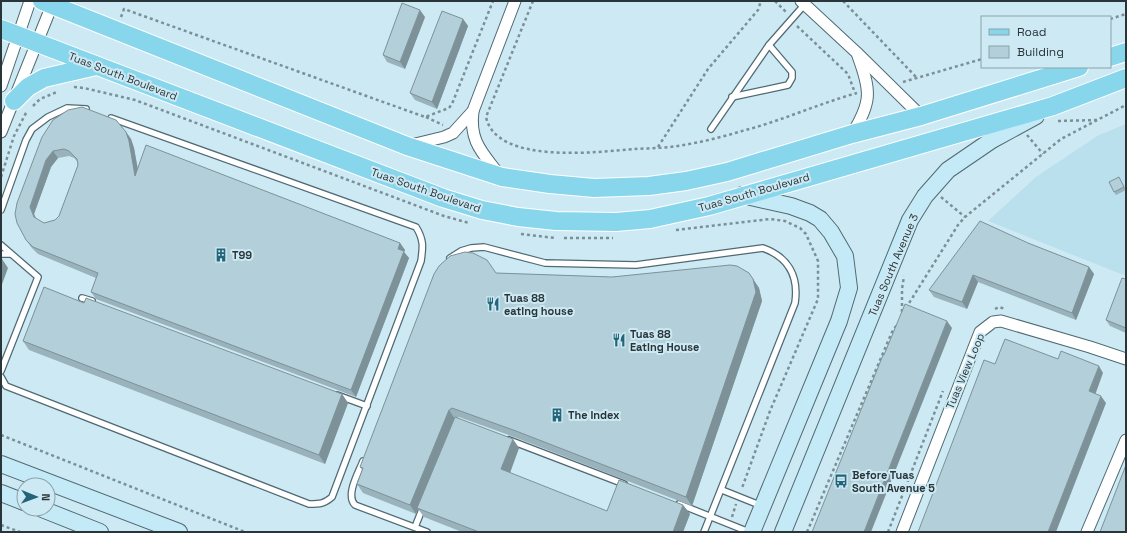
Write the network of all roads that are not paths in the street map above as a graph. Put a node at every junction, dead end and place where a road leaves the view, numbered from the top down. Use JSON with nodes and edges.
{"nodes":[{"id":1,"x":30,"y":1,"type":"edge"},
{"id":2,"x":515,"y":1,"type":"edge"},
{"id":3,"x":804,"y":2,"type":"edge"},
{"id":4,"x":47,"y":3,"type":"edge"},
{"id":5,"x":1,"y":28,"type":"edge"},
{"id":6,"x":18,"y":36,"type":"junction"},
{"id":7,"x":37,"y":43,"type":"junction"},
{"id":8,"x":769,"y":45,"type":"junction"},
{"id":9,"x":856,"y":52,"type":"junction"},
{"id":10,"x":1126,"y":52,"type":"edge"},
{"id":11,"x":1111,"y":57,"type":"edge"},
{"id":12,"x":96,"y":66,"type":"junction"},
{"id":13,"x":1077,"y":68,"type":"edge"},
{"id":14,"x":1126,"y":78,"type":"edge"},
{"id":15,"x":1,"y":86,"type":"edge"},
{"id":16,"x":732,"y":97,"type":"junction"},
{"id":17,"x":14,"y":101,"type":"junction"},
{"id":18,"x":89,"y":110,"type":"edge"},
{"id":19,"x":473,"y":111,"type":"junction"},
{"id":20,"x":1053,"y":114,"type":"junction"},
{"id":21,"x":104,"y":116,"type":"edge"},
{"id":22,"x":921,"y":116,"type":"junction"},
{"id":23,"x":711,"y":129,"type":"dead end"},
{"id":24,"x":1,"y":132,"type":"edge"},
{"id":25,"x":852,"y":134,"type":"junction"},
{"id":26,"x":407,"y":146,"type":"junction"},
{"id":27,"x":502,"y":177,"type":"junction"},
{"id":28,"x":742,"y":195,"type":"junction"},
{"id":29,"x":1,"y":210,"type":"edge"},
{"id":30,"x":1,"y":245,"type":"edge"},
{"id":31,"x":1,"y":254,"type":"edge"},
{"id":32,"x":10,"y":254,"type":"junction"},
{"id":33,"x":444,"y":261,"type":"edge"},
{"id":34,"x":82,"y":298,"type":"dead end"},
{"id":35,"x":96,"y":303,"type":"edge"},
{"id":36,"x":1126,"y":359,"type":"edge"},
{"id":37,"x":1,"y":371,"type":"edge"},
{"id":38,"x":1,"y":378,"type":"edge"},
{"id":39,"x":330,"y":392,"type":"edge"},
{"id":40,"x":367,"y":406,"type":"junction"},
{"id":41,"x":503,"y":438,"type":"edge"},
{"id":42,"x":1126,"y":440,"type":"edge"},
{"id":43,"x":364,"y":458,"type":"edge"},
{"id":44,"x":1,"y":464,"type":"edge"},
{"id":45,"x":629,"y":486,"type":"edge"},
{"id":46,"x":722,"y":490,"type":"junction"},
{"id":47,"x":1,"y":493,"type":"edge"},
{"id":48,"x":16,"y":499,"type":"edge"},
{"id":49,"x":427,"y":499,"type":"edge"},
{"id":50,"x":673,"y":502,"type":"edge"},
{"id":51,"x":763,"y":506,"type":"junction"},
{"id":52,"x":56,"y":515,"type":"edge"},
{"id":53,"x":710,"y":516,"type":"junction"},
{"id":54,"x":415,"y":527,"type":"junction"},
{"id":55,"x":100,"y":532,"type":"edge"},
{"id":56,"x":179,"y":532,"type":"edge"},
{"id":57,"x":428,"y":532,"type":"edge"},
{"id":58,"x":704,"y":532,"type":"edge"},
{"id":59,"x":751,"y":532,"type":"edge"},
{"id":60,"x":783,"y":532,"type":"edge"},
{"id":61,"x":902,"y":532,"type":"edge"},
{"id":62,"x":1087,"y":532,"type":"edge"}],
"edges":[{"from":1,"to":6,"type":"street"},
{"from":2,"to":19,"type":"street"},
{"from":3,"to":8,"type":"lane"},
{"from":3,"to":9,"type":"street"},
{"from":4,"to":7,"type":"street"},
{"from":4,"to":26,"type":"main road"},
{"from":5,"to":6,"type":"main road","name":"Tuas South Boulevard"},
{"from":6,"to":7,"type":"main road","name":"Tuas South Boulevard"},
{"from":6,"to":15,"type":"street"},
{"from":7,"to":12,"type":"main road","name":"Tuas South Boulevard"},
{"from":7,"to":17,"type":"street"},
{"from":8,"to":16,"type":"lane"},
{"from":8,"to":16,"type":"lane"},
{"from":9,"to":22,"type":"street"},
{"from":9,"to":25,"type":"street"},
{"from":10,"to":11,"type":"main road"},
{"from":12,"to":17,"type":"main road"},
{"from":12,"to":28,"type":"main road","name":"Tuas South Boulevard"},
{"from":13,"to":22,"type":"main road"},
{"from":14,"to":20,"type":"main road","name":"Tuas South Avenue 3"},
{"from":16,"to":23,"type":"lane"},
{"from":17,"to":24,"type":"street"},
{"from":18,"to":29,"type":"lane"},
{"from":19,"to":26,"type":"street"},
{"from":19,"to":27,"type":"street"},
{"from":20,"to":28,"type":"main road","name":"Tuas South Boulevard"},
{"from":20,"to":60,"type":"street","name":"Tuas South Avenue 3"},
{"from":21,"to":40,"type":"lane"},
{"from":22,"to":25,"type":"main road"},
{"from":25,"to":27,"type":"main road"},
{"from":26,"to":27,"type":"main road"},
{"from":28,"to":51,"type":"street"},
{"from":30,"to":32,"type":"lane"},
{"from":31,"to":32,"type":"lane"},
{"from":32,"to":37,"type":"lane"},
{"from":33,"to":46,"type":"lane"},
{"from":34,"to":35,"type":"lane"},
{"from":36,"to":61,"type":"street","name":"Tuas View Loop"},
{"from":38,"to":40,"type":"lane"},
{"from":39,"to":40,"type":"lane"},
{"from":41,"to":45,"type":"lane"},
{"from":42,"to":62,"type":"street"},
{"from":43,"to":54,"type":"lane"},
{"from":44,"to":56,"type":"street"},
{"from":46,"to":51,"type":"lane"},
{"from":46,"to":53,"type":"lane"},
{"from":47,"to":48,"type":"street"},
{"from":49,"to":54,"type":"lane"},
{"from":50,"to":53,"type":"lane"},
{"from":51,"to":59,"type":"street"},
{"from":52,"to":55,"type":"street"},
{"from":53,"to":58,"type":"lane"},
{"from":53,"to":59,"type":"lane"},
{"from":54,"to":57,"type":"lane"}]}
